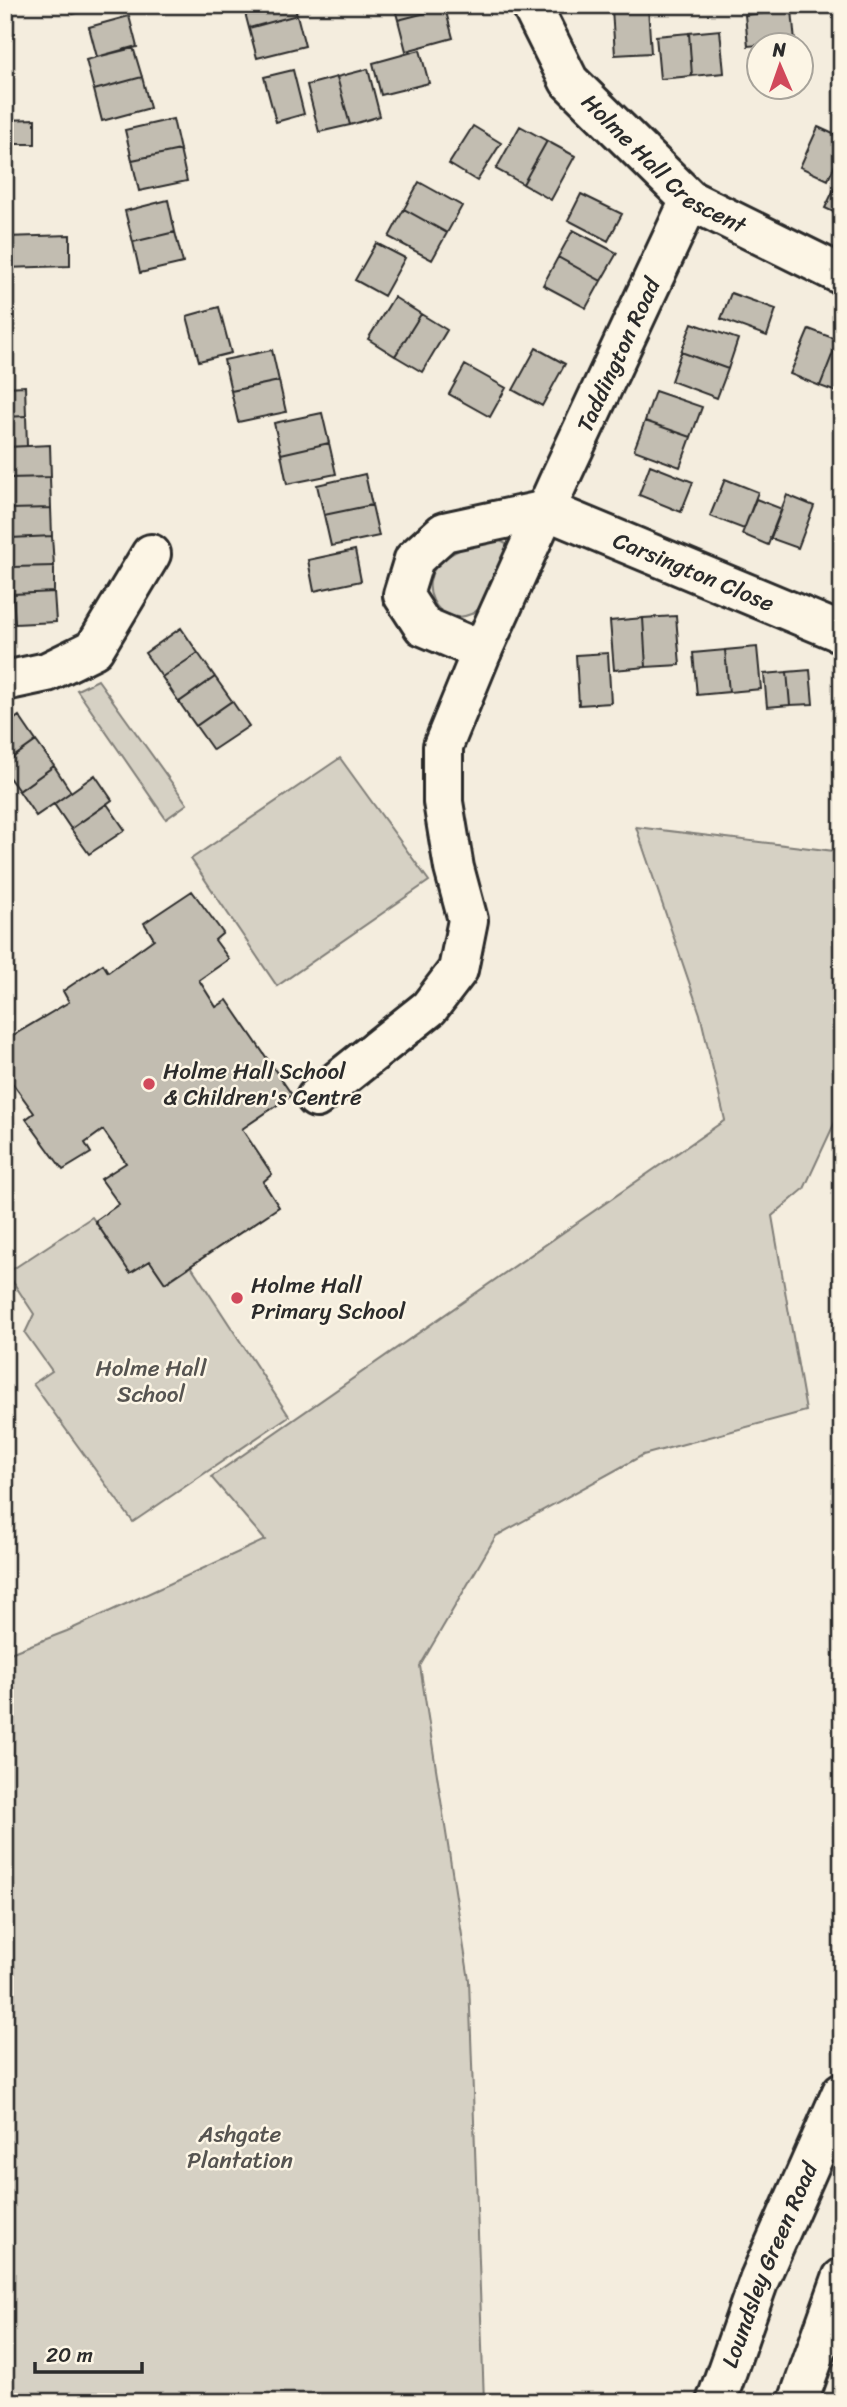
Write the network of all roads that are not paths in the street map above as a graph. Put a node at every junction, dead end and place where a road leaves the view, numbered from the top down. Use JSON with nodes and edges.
{"nodes":[{"id":1,"x":531,"y":5,"type":"edge"},
{"id":2,"x":690,"y":200,"type":"junction"},
{"id":3,"x":842,"y":275,"type":"edge"},
{"id":4,"x":545,"y":510,"type":"junction"},
{"id":5,"x":151,"y":554,"type":"dead end"},
{"id":6,"x":842,"y":633,"type":"edge"},
{"id":7,"x":482,"y":651,"type":"junction"},
{"id":8,"x":5,"y":681,"type":"edge"},
{"id":9,"x":316,"y":1098,"type":"dead end"},
{"id":10,"x":842,"y":2092,"type":"edge"},
{"id":11,"x":840,"y":2291,"type":"edge"},
{"id":12,"x":716,"y":2402,"type":"edge"},
{"id":13,"x":798,"y":2402,"type":"edge"}],
"edges":[{"from":1,"to":2,"type":"street","name":"Holme Hall Crescent"},
{"from":2,"to":3,"type":"street","name":"Holme Hall Crescent"},
{"from":2,"to":4,"type":"street","name":"Taddington Road"},
{"from":4,"to":6,"type":"street","name":"Carsington Close"},
{"from":4,"to":7,"type":"street","name":"Taddington Road"},
{"from":4,"to":7,"type":"street"},
{"from":5,"to":8,"type":"street"},
{"from":7,"to":9,"type":"street","name":"Taddington Road"},
{"from":10,"to":12,"type":"street","name":"Loundsley Green Road"},
{"from":11,"to":13,"type":"street"}]}
